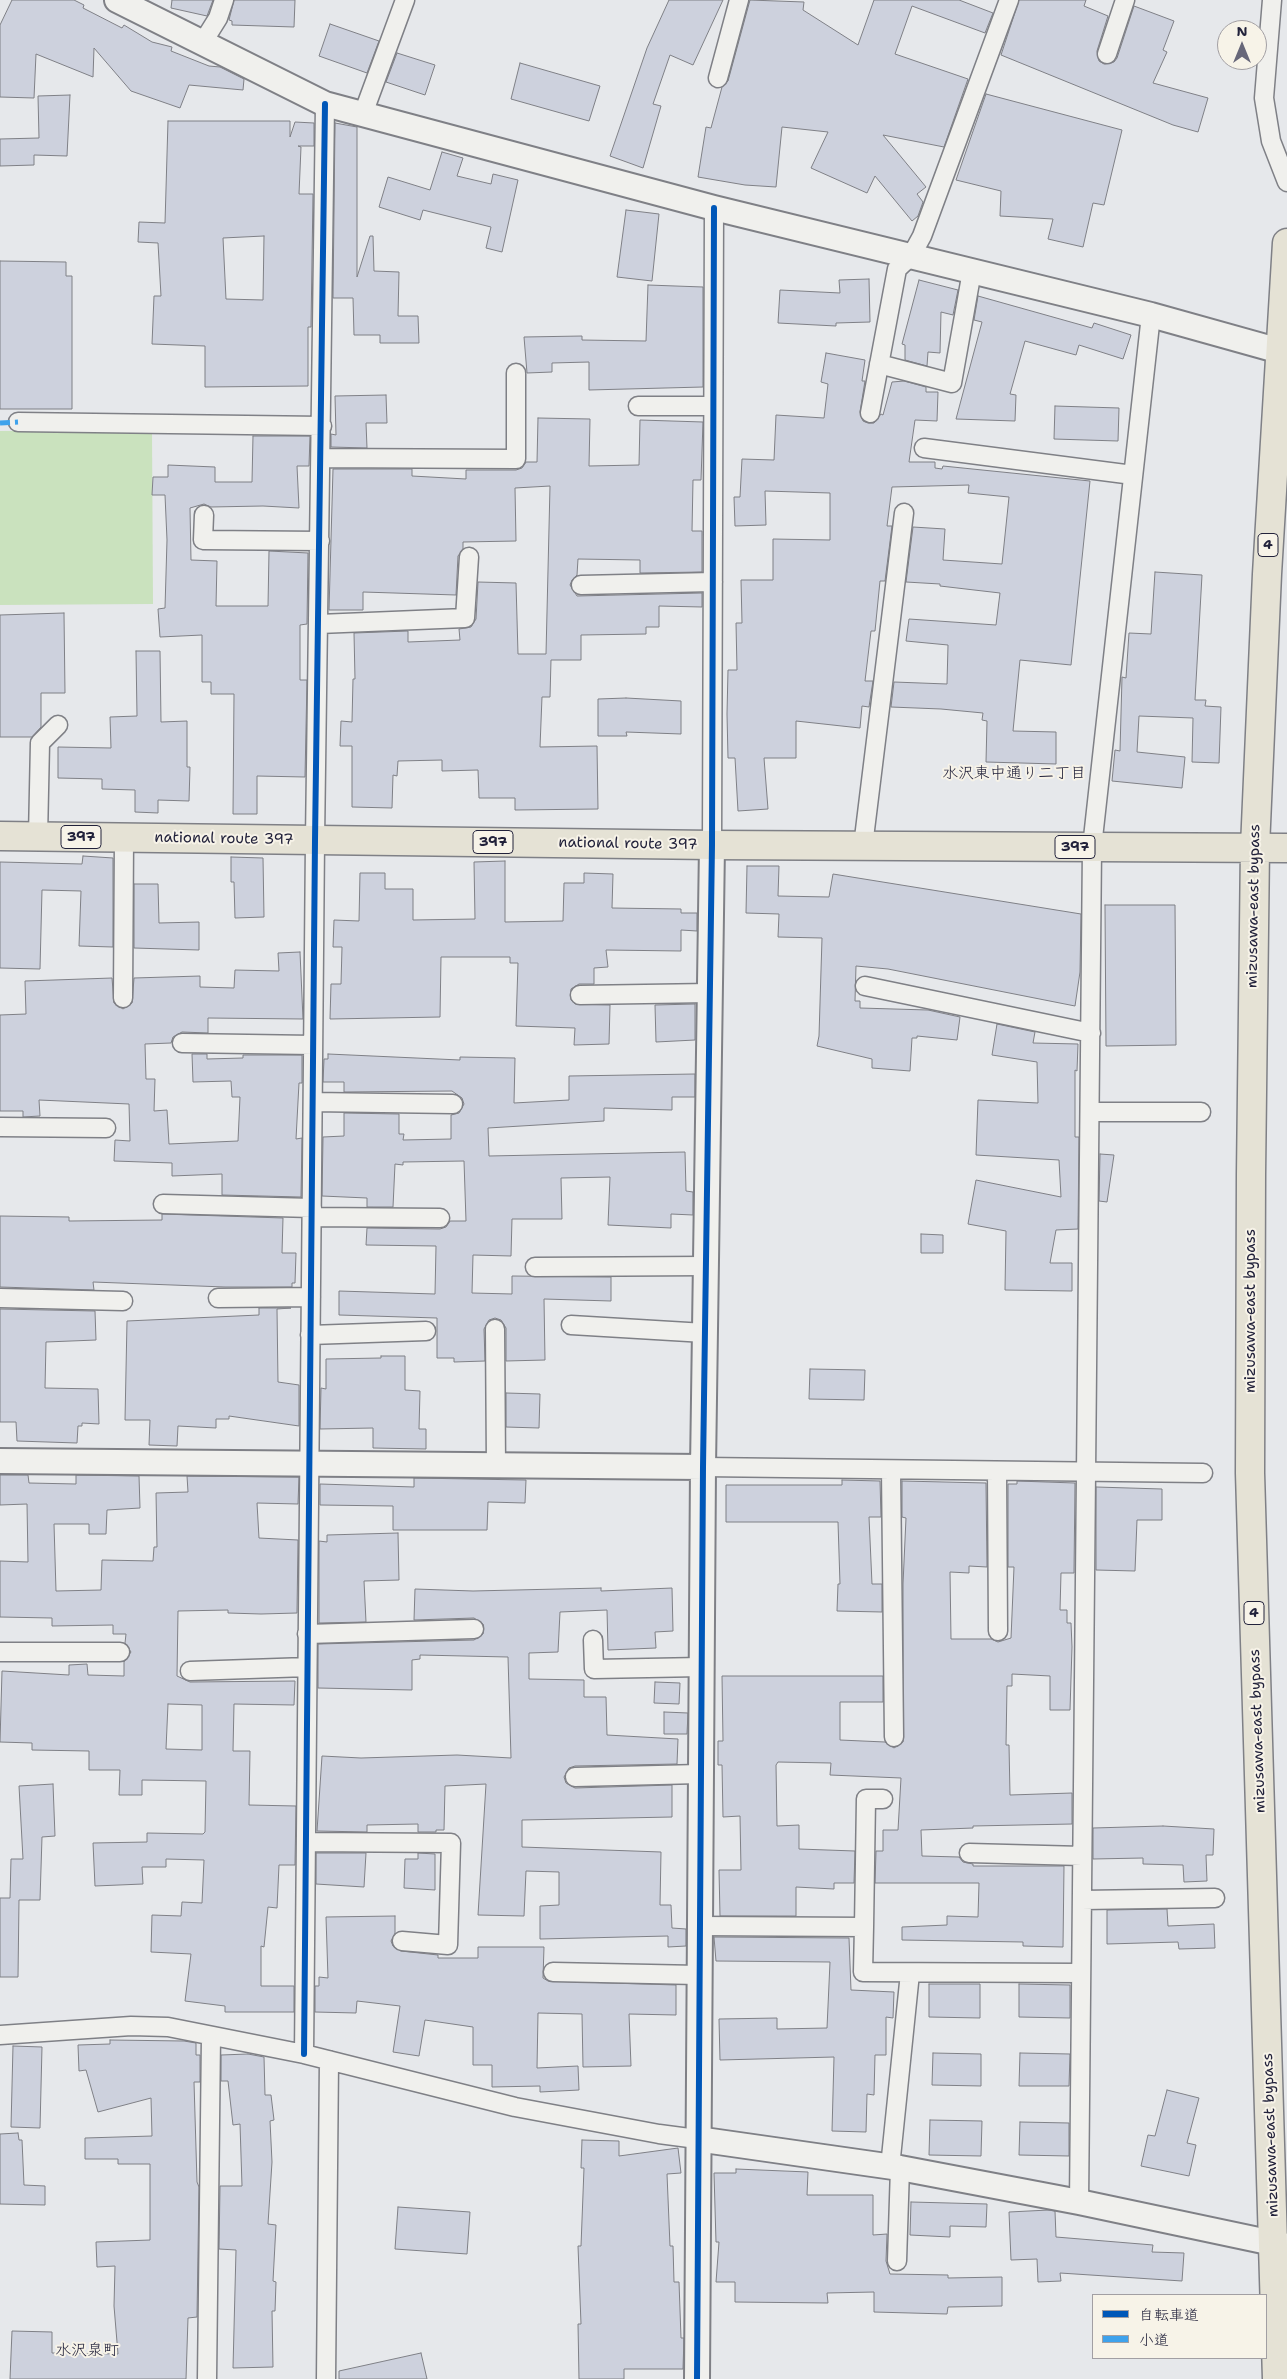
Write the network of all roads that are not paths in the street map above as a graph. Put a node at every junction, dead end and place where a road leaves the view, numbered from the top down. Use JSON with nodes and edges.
{"nodes":[{"id":1,"x":117,"y":0,"type":"edge"},
{"id":2,"x":224,"y":0,"type":"edge"},
{"id":3,"x":405,"y":0,"type":"edge"},
{"id":4,"x":740,"y":0,"type":"edge"},
{"id":5,"x":1008,"y":0,"type":"edge"},
{"id":6,"x":1125,"y":0,"type":"edge"},
{"id":7,"x":1272,"y":0,"type":"edge"},
{"id":8,"x":203,"y":42,"type":"junction"},
{"id":9,"x":1107,"y":54,"type":"dead end"},
{"id":10,"x":718,"y":78,"type":"dead end"},
{"id":11,"x":325,"y":104,"type":"junction"},
{"id":12,"x":364,"y":114,"type":"junction"},
{"id":13,"x":1287,"y":182,"type":"edge"},
{"id":14,"x":714,"y":208,"type":"junction"},
{"id":15,"x":1287,"y":243,"type":"edge"},
{"id":16,"x":912,"y":256,"type":"junction"},
{"id":17,"x":972,"y":271,"type":"junction"},
{"id":18,"x":1151,"y":315,"type":"junction"},
{"id":19,"x":1283,"y":352,"type":"edge"},
{"id":20,"x":879,"y":364,"type":"junction"},
{"id":21,"x":516,"y":373,"type":"dead end"},
{"id":22,"x":638,"y":406,"type":"dead end"},
{"id":23,"x":712,"y":406,"type":"junction"},
{"id":24,"x":870,"y":414,"type":"dead end"},
{"id":25,"x":18,"y":422,"type":"dead end"},
{"id":26,"x":322,"y":426,"type":"junction"},
{"id":27,"x":924,"y":448,"type":"dead end"},
{"id":28,"x":321,"y":458,"type":"junction"},
{"id":29,"x":1133,"y":475,"type":"junction"},
{"id":30,"x":904,"y":513,"type":"dead end"},
{"id":31,"x":204,"y":515,"type":"dead end"},
{"id":32,"x":320,"y":541,"type":"junction"},
{"id":33,"x":469,"y":557,"type":"dead end"},
{"id":34,"x":713,"y":582,"type":"junction"},
{"id":35,"x":581,"y":585,"type":"dead end"},
{"id":36,"x":319,"y":624,"type":"junction"},
{"id":37,"x":58,"y":725,"type":"dead end"},
{"id":38,"x":0,"y":836,"type":"edge"},
{"id":39,"x":38,"y":837,"type":"junction"},
{"id":40,"x":124,"y":838,"type":"junction"},
{"id":41,"x":315,"y":840,"type":"junction"},
{"id":42,"x":712,"y":845,"type":"junction"},
{"id":43,"x":863,"y":846,"type":"junction"},
{"id":44,"x":1255,"y":847,"type":"junction"},
{"id":45,"x":1092,"y":848,"type":"junction"},
{"id":46,"x":1287,"y":848,"type":"edge"},
{"id":47,"x":866,"y":986,"type":"dead end"},
{"id":48,"x":710,"y":993,"type":"junction"},
{"id":49,"x":580,"y":995,"type":"dead end"},
{"id":50,"x":123,"y":998,"type":"dead end"},
{"id":51,"x":1091,"y":1033,"type":"junction"},
{"id":52,"x":182,"y":1042,"type":"dead end"},
{"id":53,"x":313,"y":1045,"type":"junction"},
{"id":54,"x":313,"y":1102,"type":"junction"},
{"id":55,"x":452,"y":1104,"type":"dead end"},
{"id":56,"x":1090,"y":1112,"type":"junction"},
{"id":57,"x":1201,"y":1112,"type":"dead end"},
{"id":58,"x":0,"y":1127,"type":"edge"},
{"id":59,"x":106,"y":1128,"type":"dead end"},
{"id":60,"x":163,"y":1204,"type":"dead end"},
{"id":61,"x":312,"y":1213,"type":"junction"},
{"id":62,"x":440,"y":1218,"type":"dead end"},
{"id":63,"x":706,"y":1266,"type":"junction"},
{"id":64,"x":535,"y":1267,"type":"dead end"},
{"id":65,"x":311,"y":1297,"type":"junction"},
{"id":66,"x":0,"y":1298,"type":"edge"},
{"id":67,"x":218,"y":1298,"type":"dead end"},
{"id":68,"x":123,"y":1301,"type":"dead end"},
{"id":69,"x":570,"y":1325,"type":"dead end"},
{"id":70,"x":495,"y":1329,"type":"dead end"},
{"id":71,"x":426,"y":1331,"type":"dead end"},
{"id":72,"x":705,"y":1334,"type":"junction"},
{"id":73,"x":310,"y":1335,"type":"junction"},
{"id":74,"x":0,"y":1461,"type":"edge"},
{"id":75,"x":309,"y":1464,"type":"junction"},
{"id":76,"x":496,"y":1466,"type":"junction"},
{"id":77,"x":703,"y":1467,"type":"junction"},
{"id":78,"x":891,"y":1470,"type":"junction"},
{"id":79,"x":997,"y":1471,"type":"junction"},
{"id":80,"x":1086,"y":1471,"type":"junction"},
{"id":81,"x":1203,"y":1472,"type":"dead end"},
{"id":82,"x":474,"y":1629,"type":"dead end"},
{"id":83,"x":998,"y":1632,"type":"dead end"},
{"id":84,"x":308,"y":1634,"type":"junction"},
{"id":85,"x":593,"y":1640,"type":"dead end"},
{"id":86,"x":0,"y":1652,"type":"edge"},
{"id":87,"x":120,"y":1652,"type":"dead end"},
{"id":88,"x":307,"y":1667,"type":"junction"},
{"id":89,"x":701,"y":1667,"type":"junction"},
{"id":90,"x":190,"y":1670,"type":"dead end"},
{"id":91,"x":894,"y":1736,"type":"dead end"},
{"id":92,"x":700,"y":1774,"type":"junction"},
{"id":93,"x":575,"y":1777,"type":"dead end"},
{"id":94,"x":883,"y":1799,"type":"dead end"},
{"id":95,"x":306,"y":1842,"type":"junction"},
{"id":96,"x":969,"y":1853,"type":"dead end"},
{"id":97,"x":1082,"y":1856,"type":"junction"},
{"id":98,"x":1215,"y":1898,"type":"dead end"},
{"id":99,"x":1082,"y":1900,"type":"junction"},
{"id":100,"x":699,"y":1926,"type":"junction"},
{"id":101,"x":864,"y":1927,"type":"junction"},
{"id":102,"x":402,"y":1941,"type":"dead end"},
{"id":103,"x":553,"y":1972,"type":"dead end"},
{"id":104,"x":910,"y":1972,"type":"junction"},
{"id":105,"x":1081,"y":1973,"type":"junction"},
{"id":106,"x":698,"y":1975,"type":"junction"},
{"id":107,"x":0,"y":2035,"type":"edge"},
{"id":108,"x":211,"y":2036,"type":"junction"},
{"id":109,"x":304,"y":2054,"type":"junction"},
{"id":110,"x":329,"y":2060,"type":"junction"},
{"id":111,"x":697,"y":2139,"type":"junction"},
{"id":112,"x":895,"y":2168,"type":"junction"},
{"id":113,"x":1079,"y":2202,"type":"junction"},
{"id":114,"x":1280,"y":2245,"type":"edge"},
{"id":115,"x":897,"y":2261,"type":"dead end"},
{"id":116,"x":207,"y":2379,"type":"edge"},
{"id":117,"x":326,"y":2379,"type":"edge"},
{"id":118,"x":697,"y":2379,"type":"edge"},
{"id":119,"x":1277,"y":2379,"type":"edge"}],
"edges":[{"from":1,"to":8,"type":"street"},
{"from":2,"to":8,"type":"street"},
{"from":3,"to":12,"type":"street"},
{"from":4,"to":10,"type":"street"},
{"from":5,"to":16,"type":"street"},
{"from":6,"to":9,"type":"street"},
{"from":7,"to":13,"type":"street"},
{"from":8,"to":11,"type":"street"},
{"from":11,"to":12,"type":"street"},
{"from":11,"to":26,"type":"street"},
{"from":12,"to":14,"type":"street"},
{"from":14,"to":16,"type":"street"},
{"from":14,"to":23,"type":"street"},
{"from":15,"to":19,"type":"highway","name":"mizusawa-east bypass","number":"4"},
{"from":16,"to":17,"type":"street"},
{"from":16,"to":20,"type":"street"},
{"from":17,"to":18,"type":"street"},
{"from":17,"to":20,"type":"street"},
{"from":18,"to":19,"type":"street"},
{"from":18,"to":29,"type":"street"},
{"from":19,"to":44,"type":"highway","name":"mizusawa-east bypass","number":"4"},
{"from":20,"to":24,"type":"street"},
{"from":21,"to":28,"type":"street"},
{"from":22,"to":23,"type":"street"},
{"from":23,"to":34,"type":"street"},
{"from":25,"to":26,"type":"street"},
{"from":26,"to":28,"type":"street"},
{"from":27,"to":29,"type":"street"},
{"from":28,"to":32,"type":"street"},
{"from":29,"to":45,"type":"street"},
{"from":30,"to":43,"type":"street"},
{"from":31,"to":32,"type":"street"},
{"from":32,"to":36,"type":"street"},
{"from":33,"to":36,"type":"street"},
{"from":34,"to":35,"type":"street"},
{"from":34,"to":42,"type":"street"},
{"from":36,"to":41,"type":"street"},
{"from":37,"to":39,"type":"street"},
{"from":38,"to":39,"type":"highway","name":"national route 397","number":"397"},
{"from":39,"to":40,"type":"highway","name":"national route 397","number":"397"},
{"from":40,"to":41,"type":"highway","name":"national route 397","number":"397"},
{"from":40,"to":50,"type":"street"},
{"from":41,"to":42,"type":"highway","name":"national route 397","number":"397"},
{"from":41,"to":53,"type":"street"},
{"from":42,"to":43,"type":"highway","name":"national route 397","number":"397"},
{"from":42,"to":48,"type":"street"},
{"from":43,"to":45,"type":"highway","name":"national route 397","number":"397"},
{"from":44,"to":45,"type":"highway","name":"national route 397","number":"397"},
{"from":44,"to":46,"type":"highway","name":"national route 397","number":"397"},
{"from":44,"to":114,"type":"highway","name":"mizusawa-east bypass","number":"4"},
{"from":45,"to":51,"type":"street"},
{"from":47,"to":51,"type":"street"},
{"from":48,"to":49,"type":"street"},
{"from":48,"to":63,"type":"street"},
{"from":51,"to":56,"type":"street"},
{"from":52,"to":53,"type":"street"},
{"from":53,"to":54,"type":"street"},
{"from":54,"to":55,"type":"street"},
{"from":54,"to":61,"type":"street"},
{"from":56,"to":57,"type":"street"},
{"from":56,"to":80,"type":"street"},
{"from":58,"to":59,"type":"street"},
{"from":60,"to":61,"type":"street"},
{"from":61,"to":62,"type":"street"},
{"from":61,"to":65,"type":"street"},
{"from":63,"to":64,"type":"street"},
{"from":63,"to":72,"type":"street"},
{"from":65,"to":67,"type":"street"},
{"from":65,"to":73,"type":"street"},
{"from":66,"to":68,"type":"street"},
{"from":69,"to":72,"type":"street"},
{"from":70,"to":76,"type":"street"},
{"from":71,"to":73,"type":"street"},
{"from":72,"to":77,"type":"street"},
{"from":73,"to":75,"type":"street"},
{"from":74,"to":75,"type":"street"},
{"from":75,"to":76,"type":"street"},
{"from":75,"to":84,"type":"street"},
{"from":76,"to":77,"type":"street"},
{"from":77,"to":78,"type":"street"},
{"from":77,"to":89,"type":"street"},
{"from":78,"to":79,"type":"street"},
{"from":78,"to":91,"type":"street"},
{"from":79,"to":80,"type":"street"},
{"from":79,"to":83,"type":"street"},
{"from":80,"to":81,"type":"street"},
{"from":80,"to":97,"type":"street"},
{"from":82,"to":84,"type":"street"},
{"from":84,"to":88,"type":"street"},
{"from":85,"to":89,"type":"street"},
{"from":86,"to":87,"type":"street"},
{"from":88,"to":90,"type":"street"},
{"from":88,"to":95,"type":"street"},
{"from":89,"to":92,"type":"street"},
{"from":92,"to":93,"type":"street"},
{"from":92,"to":100,"type":"street"},
{"from":94,"to":101,"type":"street"},
{"from":95,"to":102,"type":"street"},
{"from":95,"to":109,"type":"street"},
{"from":96,"to":97,"type":"street"},
{"from":97,"to":99,"type":"street"},
{"from":98,"to":99,"type":"street"},
{"from":99,"to":105,"type":"street"},
{"from":100,"to":101,"type":"street"},
{"from":100,"to":106,"type":"street"},
{"from":101,"to":104,"type":"street"},
{"from":103,"to":106,"type":"street"},
{"from":104,"to":105,"type":"street"},
{"from":104,"to":112,"type":"street"},
{"from":105,"to":113,"type":"street"},
{"from":106,"to":111,"type":"street"},
{"from":107,"to":108,"type":"street"},
{"from":108,"to":109,"type":"street"},
{"from":108,"to":116,"type":"street"},
{"from":109,"to":110,"type":"street"},
{"from":110,"to":111,"type":"street"},
{"from":110,"to":117,"type":"street"},
{"from":111,"to":112,"type":"street"},
{"from":111,"to":118,"type":"street"},
{"from":112,"to":113,"type":"street"},
{"from":112,"to":115,"type":"street"},
{"from":113,"to":114,"type":"street"},
{"from":114,"to":119,"type":"highway","name":"mizusawa-east bypass","number":"4"}]}
